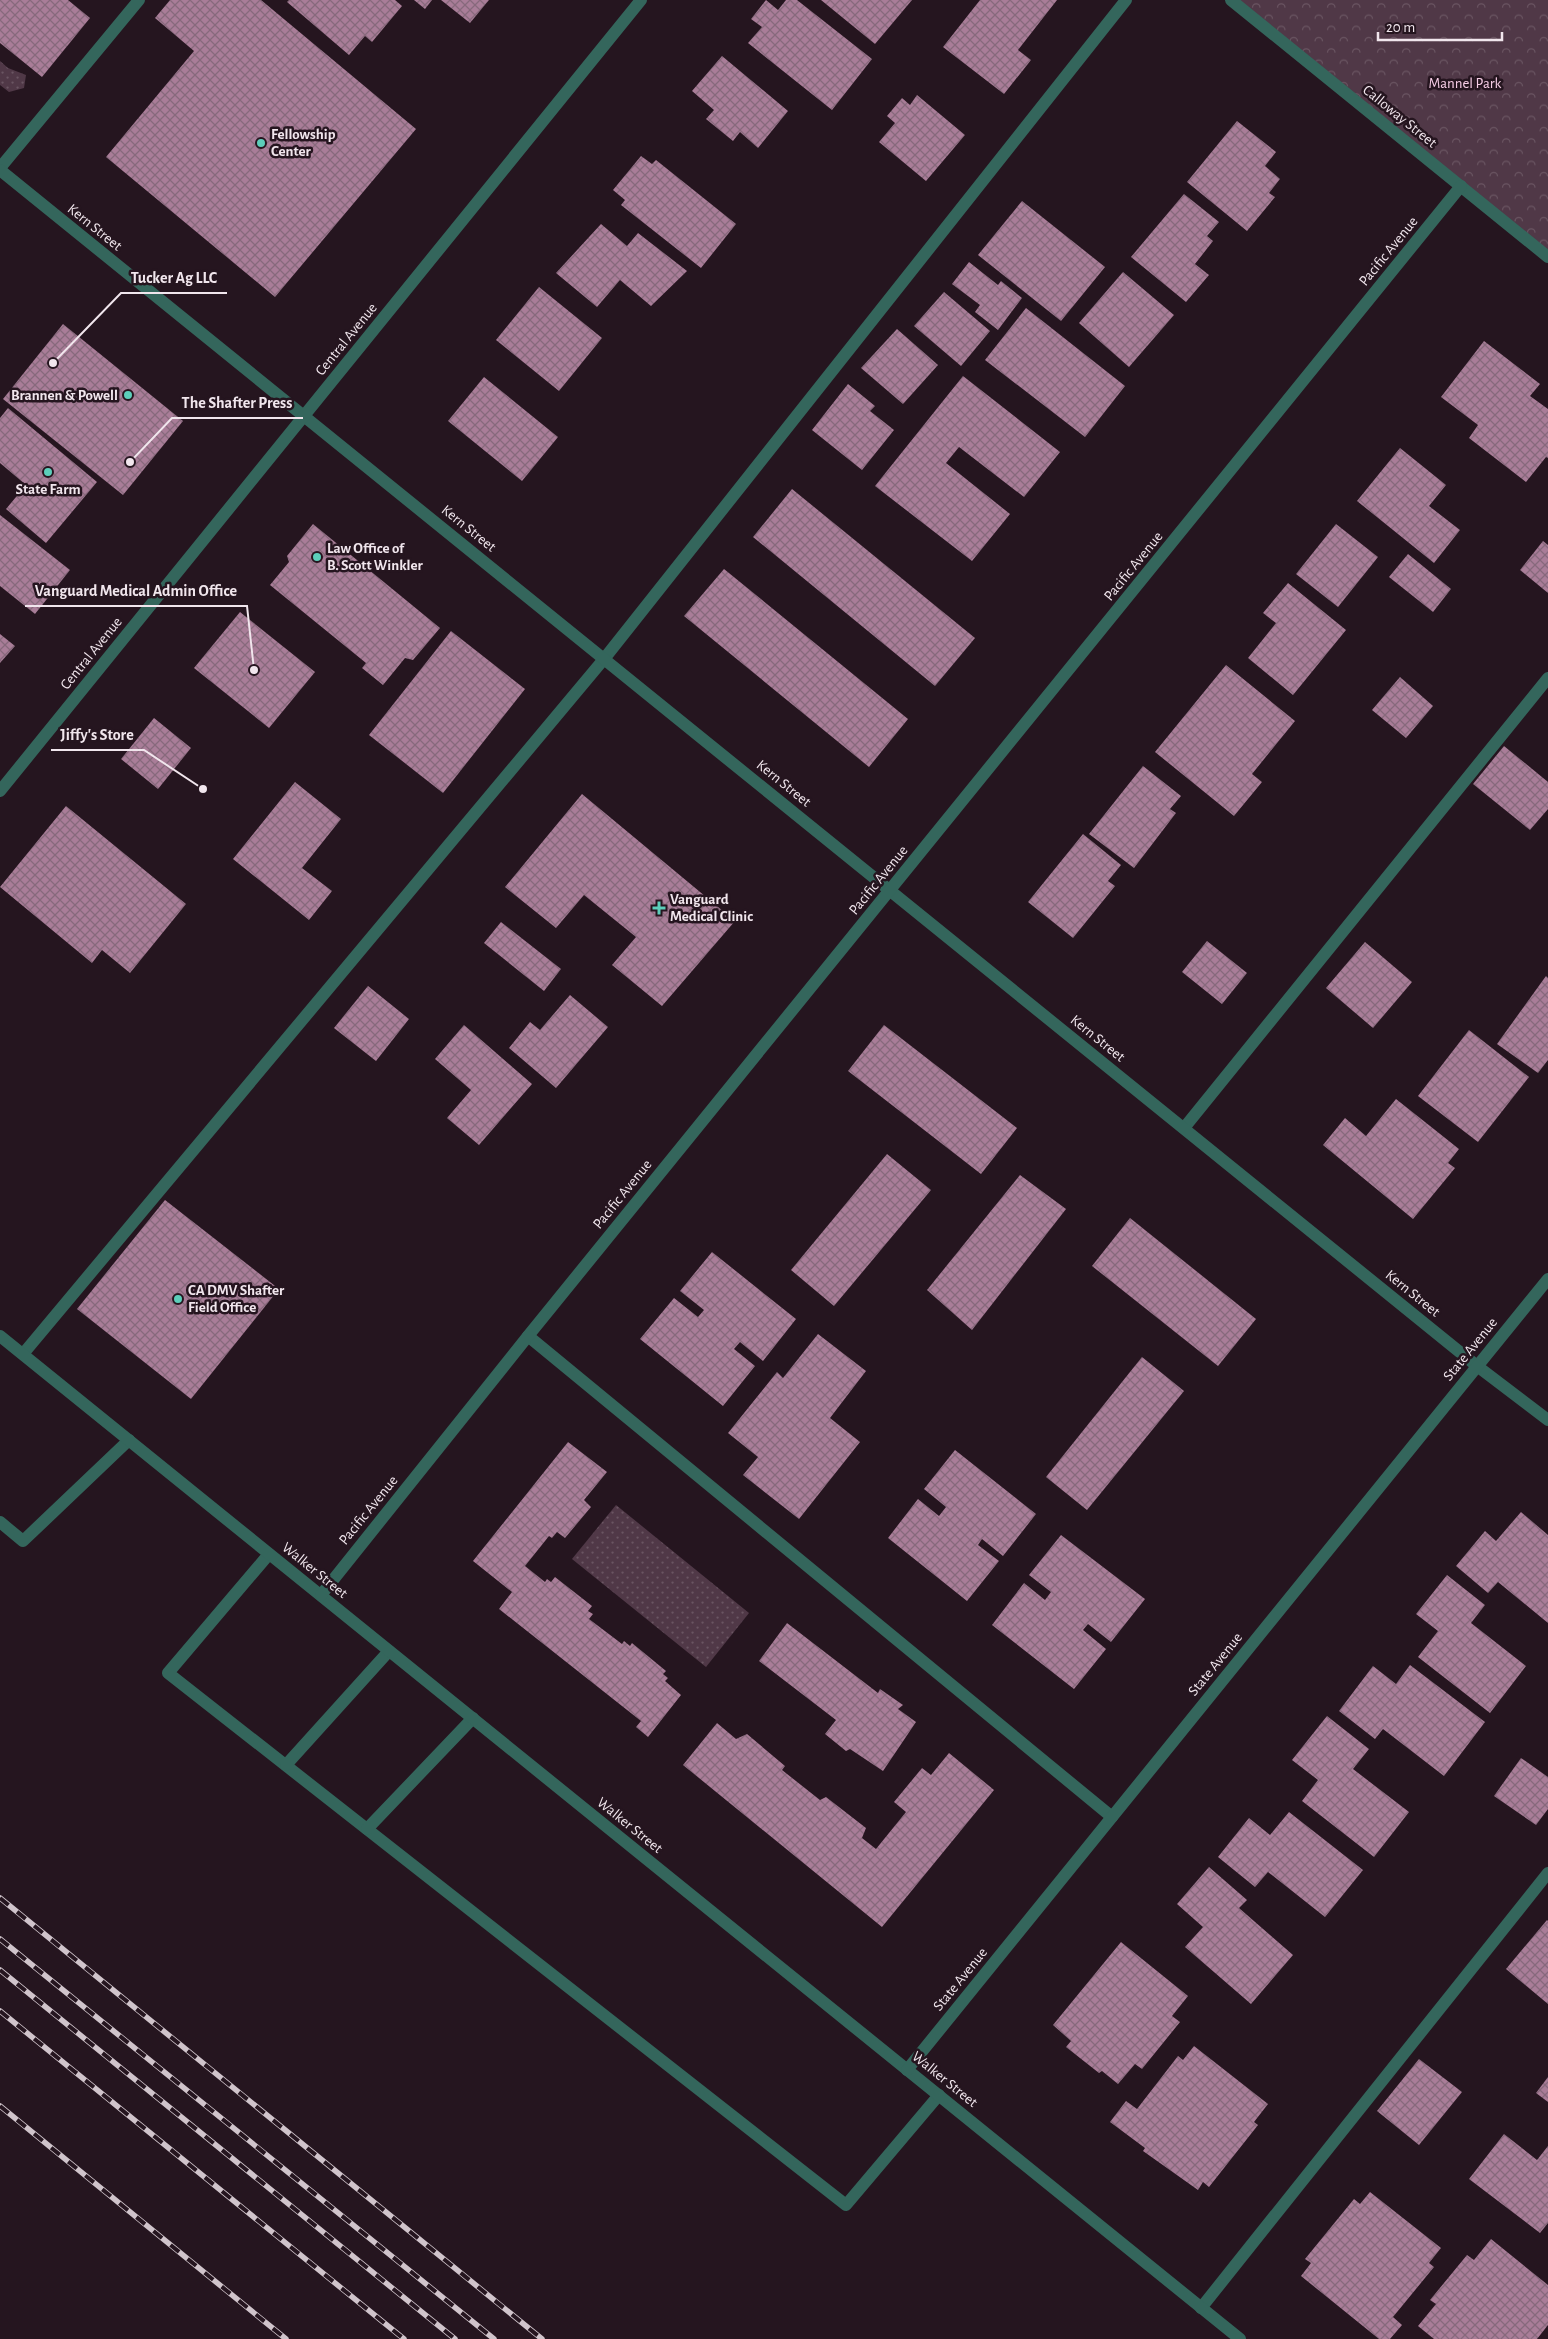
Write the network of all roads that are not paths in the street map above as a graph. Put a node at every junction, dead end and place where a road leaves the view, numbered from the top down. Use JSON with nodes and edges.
{"nodes":[{"id":1,"x":139,"y":0,"type":"edge"},
{"id":2,"x":641,"y":0,"type":"edge"},
{"id":3,"x":1126,"y":0,"type":"edge"},
{"id":4,"x":1231,"y":0,"type":"edge"},
{"id":5,"x":0,"y":169,"type":"edge"},
{"id":6,"x":1461,"y":186,"type":"junction"},
{"id":7,"x":1548,"y":257,"type":"edge"},
{"id":8,"x":304,"y":416,"type":"junction"},
{"id":9,"x":604,"y":659,"type":"junction"},
{"id":10,"x":1548,"y":678,"type":"edge"},
{"id":11,"x":0,"y":791,"type":"edge"},
{"id":12,"x":891,"y":890,"type":"junction"},
{"id":13,"x":1184,"y":1128,"type":"junction"},
{"id":14,"x":1548,"y":1279,"type":"edge"},
{"id":15,"x":0,"y":1336,"type":"edge"},
{"id":16,"x":528,"y":1336,"type":"junction"},
{"id":17,"x":23,"y":1354,"type":"junction"},
{"id":18,"x":1477,"y":1366,"type":"junction"},
{"id":19,"x":1548,"y":1420,"type":"edge"},
{"id":20,"x":129,"y":1440,"type":"junction"},
{"id":21,"x":0,"y":1522,"type":"edge"},
{"id":22,"x":269,"y":1554,"type":"junction"},
{"id":23,"x":321,"y":1595,"type":"junction"},
{"id":24,"x":389,"y":1651,"type":"junction"},
{"id":25,"x":472,"y":1718,"type":"junction"},
{"id":26,"x":286,"y":1765,"type":"junction"},
{"id":27,"x":1112,"y":1817,"type":"junction"},
{"id":28,"x":367,"y":1829,"type":"junction"},
{"id":29,"x":1548,"y":1873,"type":"edge"},
{"id":30,"x":907,"y":2070,"type":"junction"},
{"id":31,"x":939,"y":2095,"type":"junction"},
{"id":32,"x":1201,"y":2308,"type":"junction"},
{"id":33,"x":1240,"y":2339,"type":"edge"}],
"edges":[{"from":1,"to":5,"type":"street"},
{"from":2,"to":8,"type":"street","name":"Central Avenue"},
{"from":3,"to":9,"type":"street"},
{"from":4,"to":6,"type":"street","name":"Calloway Street"},
{"from":5,"to":8,"type":"street","name":"Kern Street"},
{"from":6,"to":7,"type":"street","name":"Calloway Street"},
{"from":6,"to":12,"type":"street","name":"Pacific Avenue"},
{"from":8,"to":9,"type":"street","name":"Kern Street"},
{"from":8,"to":11,"type":"street","name":"Central Avenue"},
{"from":9,"to":12,"type":"street","name":"Kern Street"},
{"from":9,"to":17,"type":"street"},
{"from":10,"to":13,"type":"street"},
{"from":12,"to":13,"type":"street","name":"Kern Street"},
{"from":12,"to":16,"type":"street","name":"Pacific Avenue"},
{"from":13,"to":18,"type":"street","name":"Kern Street"},
{"from":14,"to":18,"type":"street","name":"State Avenue"},
{"from":15,"to":17,"type":"street","name":"Walker Street"},
{"from":16,"to":23,"type":"street","name":"Pacific Avenue"},
{"from":16,"to":27,"type":"street"},
{"from":17,"to":20,"type":"street","name":"Walker Street"},
{"from":18,"to":19,"type":"street","name":"Kern Street"},
{"from":18,"to":27,"type":"street","name":"State Avenue"},
{"from":20,"to":21,"type":"street"},
{"from":20,"to":22,"type":"street","name":"Walker Street"},
{"from":22,"to":23,"type":"street","name":"Walker Street"},
{"from":22,"to":26,"type":"street"},
{"from":23,"to":24,"type":"street","name":"Walker Street"},
{"from":24,"to":25,"type":"street","name":"Walker Street"},
{"from":24,"to":26,"type":"street"},
{"from":25,"to":28,"type":"street"},
{"from":25,"to":30,"type":"street","name":"Walker Street"},
{"from":26,"to":28,"type":"street"},
{"from":27,"to":30,"type":"street","name":"State Avenue"},
{"from":28,"to":31,"type":"street"},
{"from":29,"to":32,"type":"street"},
{"from":30,"to":31,"type":"street","name":"Walker Street"},
{"from":31,"to":32,"type":"street","name":"Walker Street"},
{"from":32,"to":33,"type":"street","name":"Walker Street"}]}
